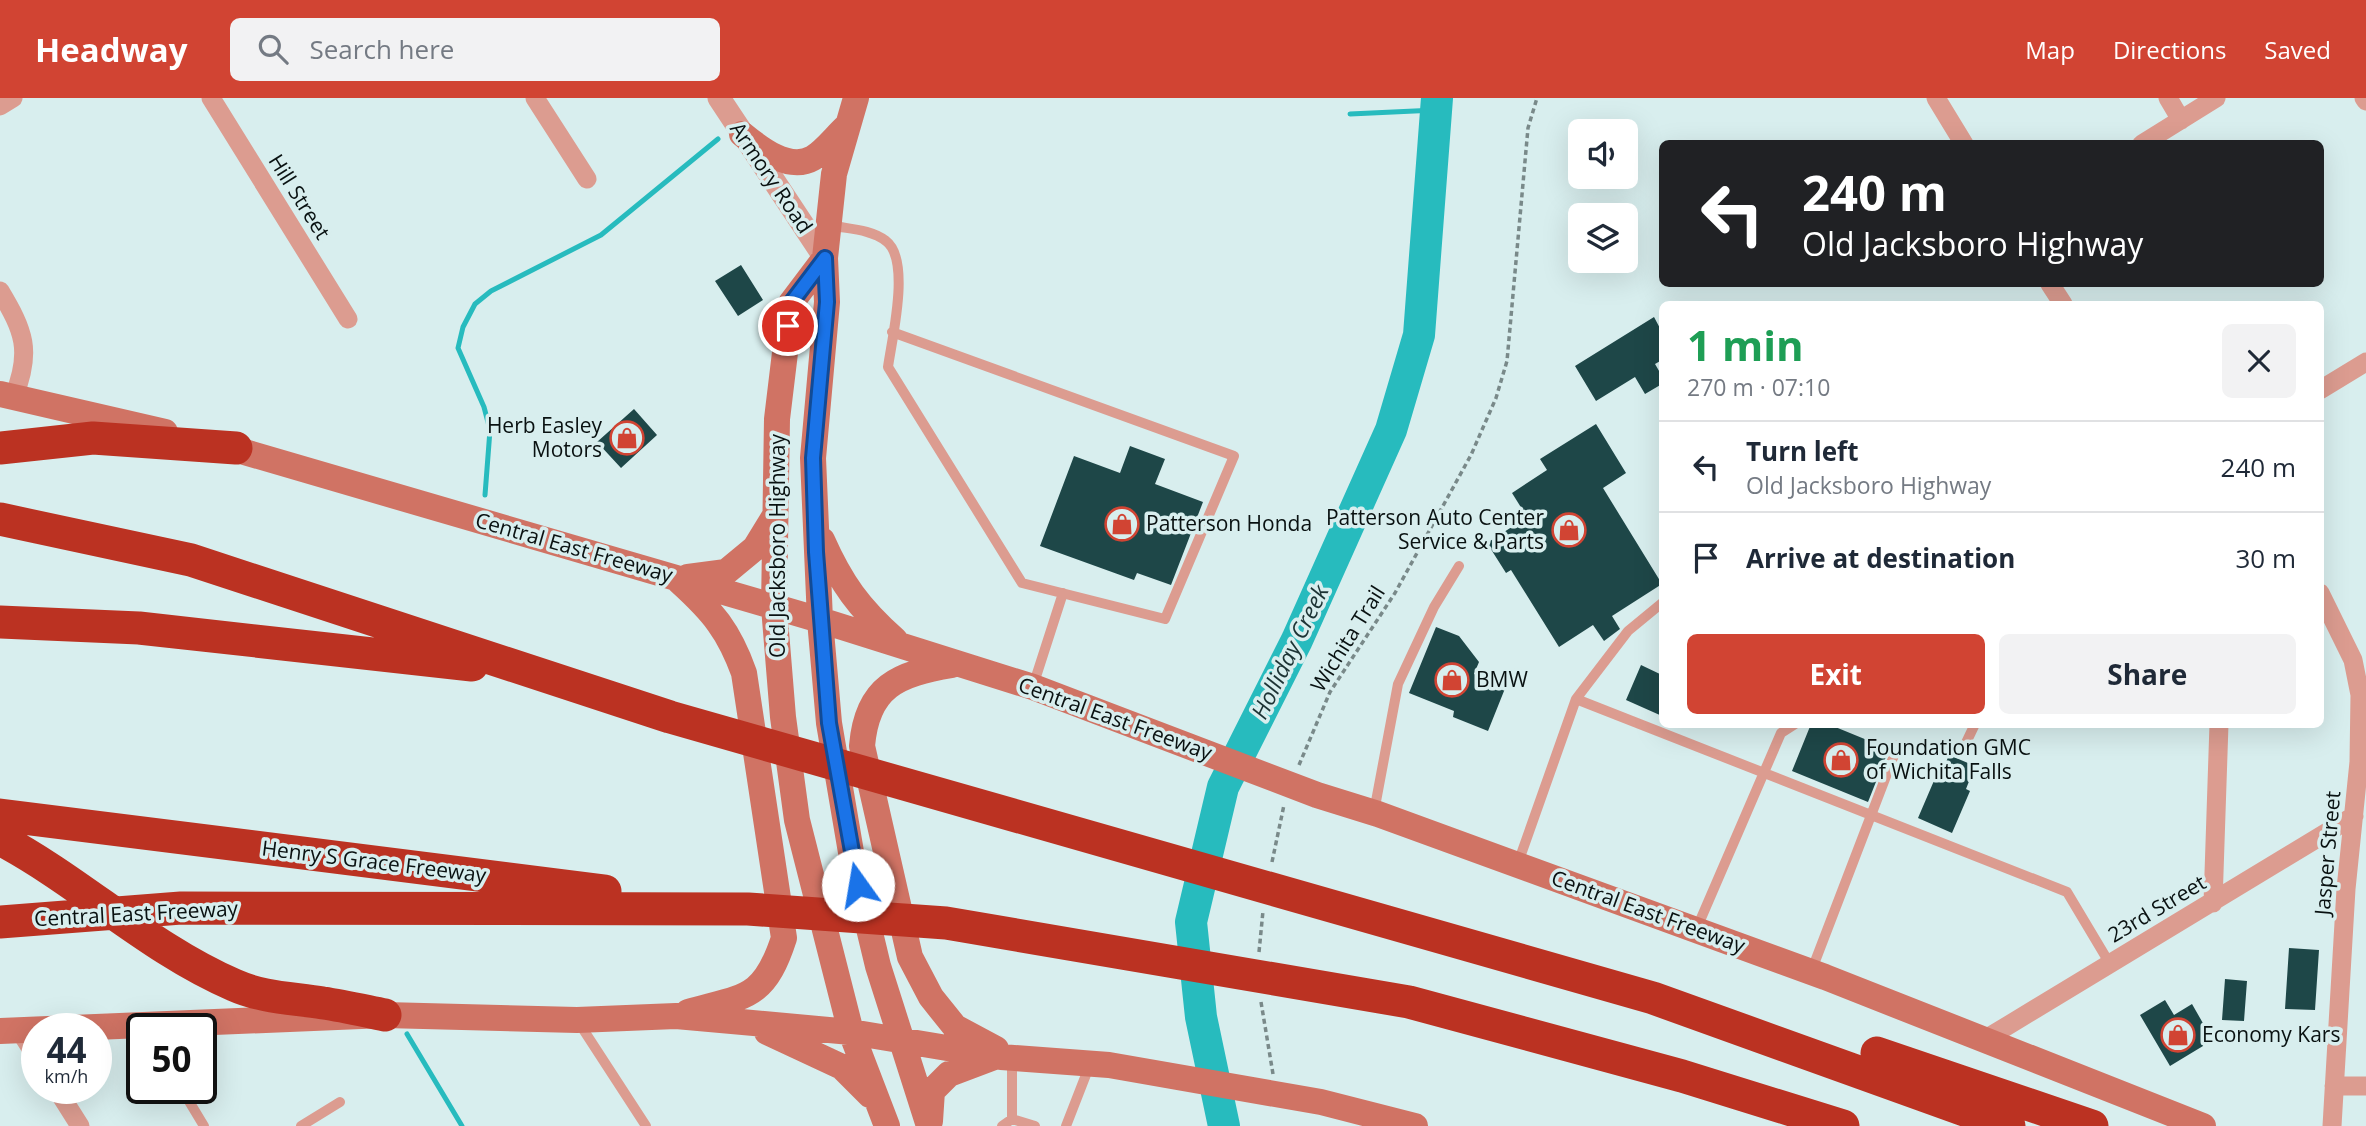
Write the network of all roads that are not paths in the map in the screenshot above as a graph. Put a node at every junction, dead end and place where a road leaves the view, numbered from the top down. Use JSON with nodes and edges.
{"nodes":[{"id":1,"x":13,"y":98,"type":"edge"},
{"id":2,"x":211,"y":98,"type":"edge"},
{"id":3,"x":535,"y":98,"type":"edge"},
{"id":4,"x":719,"y":98,"type":"edge"},
{"id":5,"x":856,"y":98,"type":"edge"},
{"id":6,"x":1936,"y":98,"type":"edge"},
{"id":7,"x":2168,"y":98,"type":"edge"},
{"id":8,"x":2216,"y":98,"type":"edge"},
{"id":9,"x":0,"y":106,"type":"edge"},
{"id":10,"x":2181,"y":120,"type":"junction"},
{"id":11,"x":846,"y":127,"type":"junction"},
{"id":12,"x":742,"y":134,"type":"junction"},
{"id":13,"x":1962,"y":140,"type":"edge"},
{"id":14,"x":2148,"y":140,"type":"edge"},
{"id":15,"x":587,"y":179,"type":"dead end"},
{"id":16,"x":828,"y":225,"type":"junction"},
{"id":17,"x":825,"y":258,"type":"junction"},
{"id":18,"x":0,"y":291,"type":"edge"},
{"id":19,"x":348,"y":319,"type":"dead end"},
{"id":20,"x":892,"y":332,"type":"junction"},
{"id":21,"x":2366,"y":362,"type":"edge"},
{"id":22,"x":2324,"y":388,"type":"edge"},
{"id":23,"x":7,"y":395,"type":"edge"},
{"id":24,"x":0,"y":448,"type":"edge"},
{"id":25,"x":236,"y":448,"type":"junction"},
{"id":26,"x":775,"y":517,"type":"junction"},
{"id":27,"x":0,"y":519,"type":"edge"},
{"id":28,"x":816,"y":525,"type":"junction"},
{"id":29,"x":1459,"y":566,"type":"dead end"},
{"id":30,"x":676,"y":578,"type":"junction"},
{"id":31,"x":1063,"y":593,"type":"junction"},
{"id":32,"x":2324,"y":600,"type":"edge"},
{"id":33,"x":1659,"y":605,"type":"edge"},
{"id":34,"x":774,"y":607,"type":"junction"},
{"id":35,"x":820,"y":620,"type":"junction"},
{"id":36,"x":0,"y":622,"type":"edge"},
{"id":37,"x":901,"y":646,"type":"junction"},
{"id":38,"x":2359,"y":661,"type":"edge"},
{"id":39,"x":958,"y":664,"type":"junction"},
{"id":40,"x":544,"y":673,"type":"junction"},
{"id":41,"x":1033,"y":687,"type":"junction"},
{"id":42,"x":1576,"y":699,"type":"junction"},
{"id":43,"x":1788,"y":728,"type":"edge"},
{"id":44,"x":1973,"y":728,"type":"edge"},
{"id":45,"x":2219,"y":728,"type":"edge"},
{"id":46,"x":1898,"y":745,"type":"dead end"},
{"id":47,"x":1964,"y":747,"type":"dead end"},
{"id":48,"x":1763,"y":774,"type":"junction"},
{"id":49,"x":1374,"y":812,"type":"junction"},
{"id":50,"x":0,"y":815,"type":"edge"},
{"id":51,"x":1871,"y":815,"type":"junction"},
{"id":52,"x":2354,"y":816,"type":"junction"},
{"id":53,"x":0,"y":839,"type":"edge"},
{"id":54,"x":1517,"y":865,"type":"junction"},
{"id":55,"x":2213,"y":902,"type":"junction"},
{"id":56,"x":748,"y":909,"type":"junction"},
{"id":57,"x":14,"y":921,"type":"edge"},
{"id":58,"x":1696,"y":930,"type":"junction"},
{"id":59,"x":2110,"y":964,"type":"junction"},
{"id":60,"x":1811,"y":972,"type":"junction"},
{"id":61,"x":1653,"y":999,"type":"junction"},
{"id":62,"x":385,"y":1015,"type":"junction"},
{"id":63,"x":676,"y":1016,"type":"junction"},
{"id":64,"x":577,"y":1020,"type":"junction"},
{"id":65,"x":217,"y":1023,"type":"edge"},
{"id":66,"x":750,"y":1024,"type":"junction"},
{"id":67,"x":126,"y":1027,"type":"edge"},
{"id":68,"x":9,"y":1030,"type":"edge"},
{"id":69,"x":851,"y":1032,"type":"junction"},
{"id":70,"x":1984,"y":1040,"type":"junction"},
{"id":71,"x":901,"y":1041,"type":"junction"},
{"id":72,"x":1005,"y":1057,"type":"junction"},
{"id":73,"x":1100,"y":1064,"type":"junction"},
{"id":74,"x":1682,"y":1076,"type":"junction"},
{"id":75,"x":2334,"y":1086,"type":"junction"},
{"id":76,"x":2366,"y":1086,"type":"edge"},
{"id":77,"x":876,"y":1101,"type":"junction"},
{"id":78,"x":341,"y":1102,"type":"dead end"},
{"id":79,"x":66,"y":1104,"type":"edge"},
{"id":80,"x":191,"y":1104,"type":"edge"},
{"id":81,"x":2059,"y":1113,"type":"junction"},
{"id":82,"x":1012,"y":1119,"type":"junction"},
{"id":83,"x":80,"y":1126,"type":"edge"},
{"id":84,"x":204,"y":1126,"type":"edge"},
{"id":85,"x":301,"y":1126,"type":"edge"},
{"id":86,"x":646,"y":1126,"type":"edge"},
{"id":87,"x":887,"y":1126,"type":"edge"},
{"id":88,"x":929,"y":1126,"type":"edge"},
{"id":89,"x":1002,"y":1126,"type":"edge"},
{"id":90,"x":1035,"y":1126,"type":"edge"},
{"id":91,"x":1066,"y":1126,"type":"edge"},
{"id":92,"x":1415,"y":1126,"type":"edge"},
{"id":93,"x":1766,"y":1126,"type":"edge"},
{"id":94,"x":1843,"y":1126,"type":"edge"},
{"id":95,"x":2010,"y":1126,"type":"edge"},
{"id":96,"x":2092,"y":1126,"type":"edge"},
{"id":97,"x":2109,"y":1126,"type":"edge"},
{"id":98,"x":2203,"y":1126,"type":"edge"},
{"id":99,"x":2332,"y":1126,"type":"edge"}],
"edges":[{"from":1,"to":9,"type":"street"},
{"from":2,"to":19,"type":"street","name":"Hill Street"},
{"from":3,"to":15,"type":"street"},
{"from":4,"to":12,"type":"street","name":"Armory Road"},
{"from":5,"to":11,"type":"main road","name":"Old Jacksboro Highway"},
{"from":6,"to":13,"type":"street"},
{"from":7,"to":10,"type":"street"},
{"from":8,"to":10,"type":"street"},
{"from":10,"to":14,"type":"street"},
{"from":11,"to":12,"type":"main road"},
{"from":11,"to":16,"type":"main road","name":"Old Jacksboro Highway"},
{"from":12,"to":17,"type":"street","name":"Armory Road"},
{"from":16,"to":17,"type":"main road","name":"Old Jacksboro Highway"},
{"from":16,"to":20,"type":"lane"},
{"from":17,"to":26,"type":"main road","name":"Old Jacksboro Highway"},
{"from":17,"to":28,"type":"main road","name":"Old Jacksboro Highway"},
{"from":18,"to":23,"type":"street"},
{"from":20,"to":31,"type":"lane"},
{"from":20,"to":31,"type":"lane"},
{"from":21,"to":22,"type":"street"},
{"from":23,"to":25,"type":"main road","name":"Central East Freeway"},
{"from":24,"to":25,"type":"highway"},
{"from":25,"to":30,"type":"main road","name":"Central East Freeway"},
{"from":26,"to":30,"type":"main road"},
{"from":26,"to":34,"type":"main road","name":"Old Jacksboro Highway"},
{"from":27,"to":40,"type":"highway"},
{"from":28,"to":35,"type":"main road","name":"Old Jacksboro Highway"},
{"from":28,"to":37,"type":"main road"},
{"from":29,"to":49,"type":"lane"},
{"from":30,"to":34,"type":"main road","name":"Central East Freeway"},
{"from":30,"to":63,"type":"main road"},
{"from":31,"to":41,"type":"lane"},
{"from":32,"to":38,"type":"street","name":"Jasper Street"},
{"from":33,"to":42,"type":"lane"},
{"from":34,"to":35,"type":"main road","name":"Central East Freeway"},
{"from":34,"to":69,"type":"main road","name":"Old Jacksboro Highway"},
{"from":35,"to":37,"type":"main road","name":"Central East Freeway"},
{"from":35,"to":71,"type":"main road","name":"Old Jacksboro Highway"},
{"from":36,"to":40,"type":"highway"},
{"from":37,"to":39,"type":"main road","name":"Central East Freeway"},
{"from":38,"to":52,"type":"street","name":"Jasper Street"},
{"from":39,"to":41,"type":"main road","name":"Central East Freeway"},
{"from":39,"to":72,"type":"main road"},
{"from":40,"to":61,"type":"highway"},
{"from":41,"to":49,"type":"main road","name":"Central East Freeway"},
{"from":42,"to":48,"type":"lane"},
{"from":42,"to":54,"type":"lane"},
{"from":43,"to":48,"type":"lane"},
{"from":44,"to":47,"type":"lane"},
{"from":45,"to":55,"type":"street"},
{"from":46,"to":51,"type":"lane"},
{"from":48,"to":51,"type":"lane"},
{"from":48,"to":58,"type":"lane"},
{"from":49,"to":54,"type":"main road","name":"Central East Freeway"},
{"from":50,"to":56,"type":"highway","name":"Henry S Grace Freeway"},
{"from":51,"to":59,"type":"lane"},
{"from":51,"to":60,"type":"lane"},
{"from":52,"to":55,"type":"street","name":"23rd Street"},
{"from":52,"to":75,"type":"street","name":"Jasper Street"},
{"from":53,"to":62,"type":"highway"},
{"from":54,"to":58,"type":"main road","name":"Central East Freeway"},
{"from":55,"to":59,"type":"street","name":"23rd Street"},
{"from":56,"to":57,"type":"highway","name":"Central East Freeway"},
{"from":56,"to":74,"type":"highway","name":"Central East Freeway"},
{"from":58,"to":60,"type":"main road","name":"Central East Freeway"},
{"from":59,"to":70,"type":"street","name":"23rd Street"},
{"from":60,"to":70,"type":"main road","name":"Central East Freeway"},
{"from":61,"to":81,"type":"highway"},
{"from":61,"to":95,"type":"highway"},
{"from":62,"to":64,"type":"main road"},
{"from":62,"to":65,"type":"main road"},
{"from":63,"to":64,"type":"main road"},
{"from":63,"to":66,"type":"main road"},
{"from":64,"to":86,"type":"lane"},
{"from":66,"to":69,"type":"main road"},
{"from":66,"to":77,"type":"main road"},
{"from":67,"to":68,"type":"main road"},
{"from":69,"to":71,"type":"main road"},
{"from":69,"to":77,"type":"main road","name":"Old Jacksboro Highway"},
{"from":70,"to":98,"type":"main road","name":"Central East Freeway"},
{"from":71,"to":72,"type":"main road"},
{"from":71,"to":88,"type":"main road","name":"Old Jacksboro Highway"},
{"from":72,"to":73,"type":"main road"},
{"from":72,"to":82,"type":"lane"},
{"from":72,"to":88,"type":"main road"},
{"from":73,"to":91,"type":"lane"},
{"from":73,"to":92,"type":"main road"},
{"from":74,"to":93,"type":"highway"},
{"from":74,"to":94,"type":"highway","name":"Central East Freeway"},
{"from":75,"to":76,"type":"street"},
{"from":75,"to":99,"type":"street","name":"Jasper Street"},
{"from":77,"to":87,"type":"main road","name":"Old Jacksboro Highway"},
{"from":78,"to":85,"type":"lane"},
{"from":79,"to":83,"type":"street"},
{"from":80,"to":84,"type":"lane"},
{"from":81,"to":96,"type":"highway"},
{"from":81,"to":97,"type":"highway"},
{"from":82,"to":89,"type":"lane"},
{"from":82,"to":90,"type":"lane"}]}
